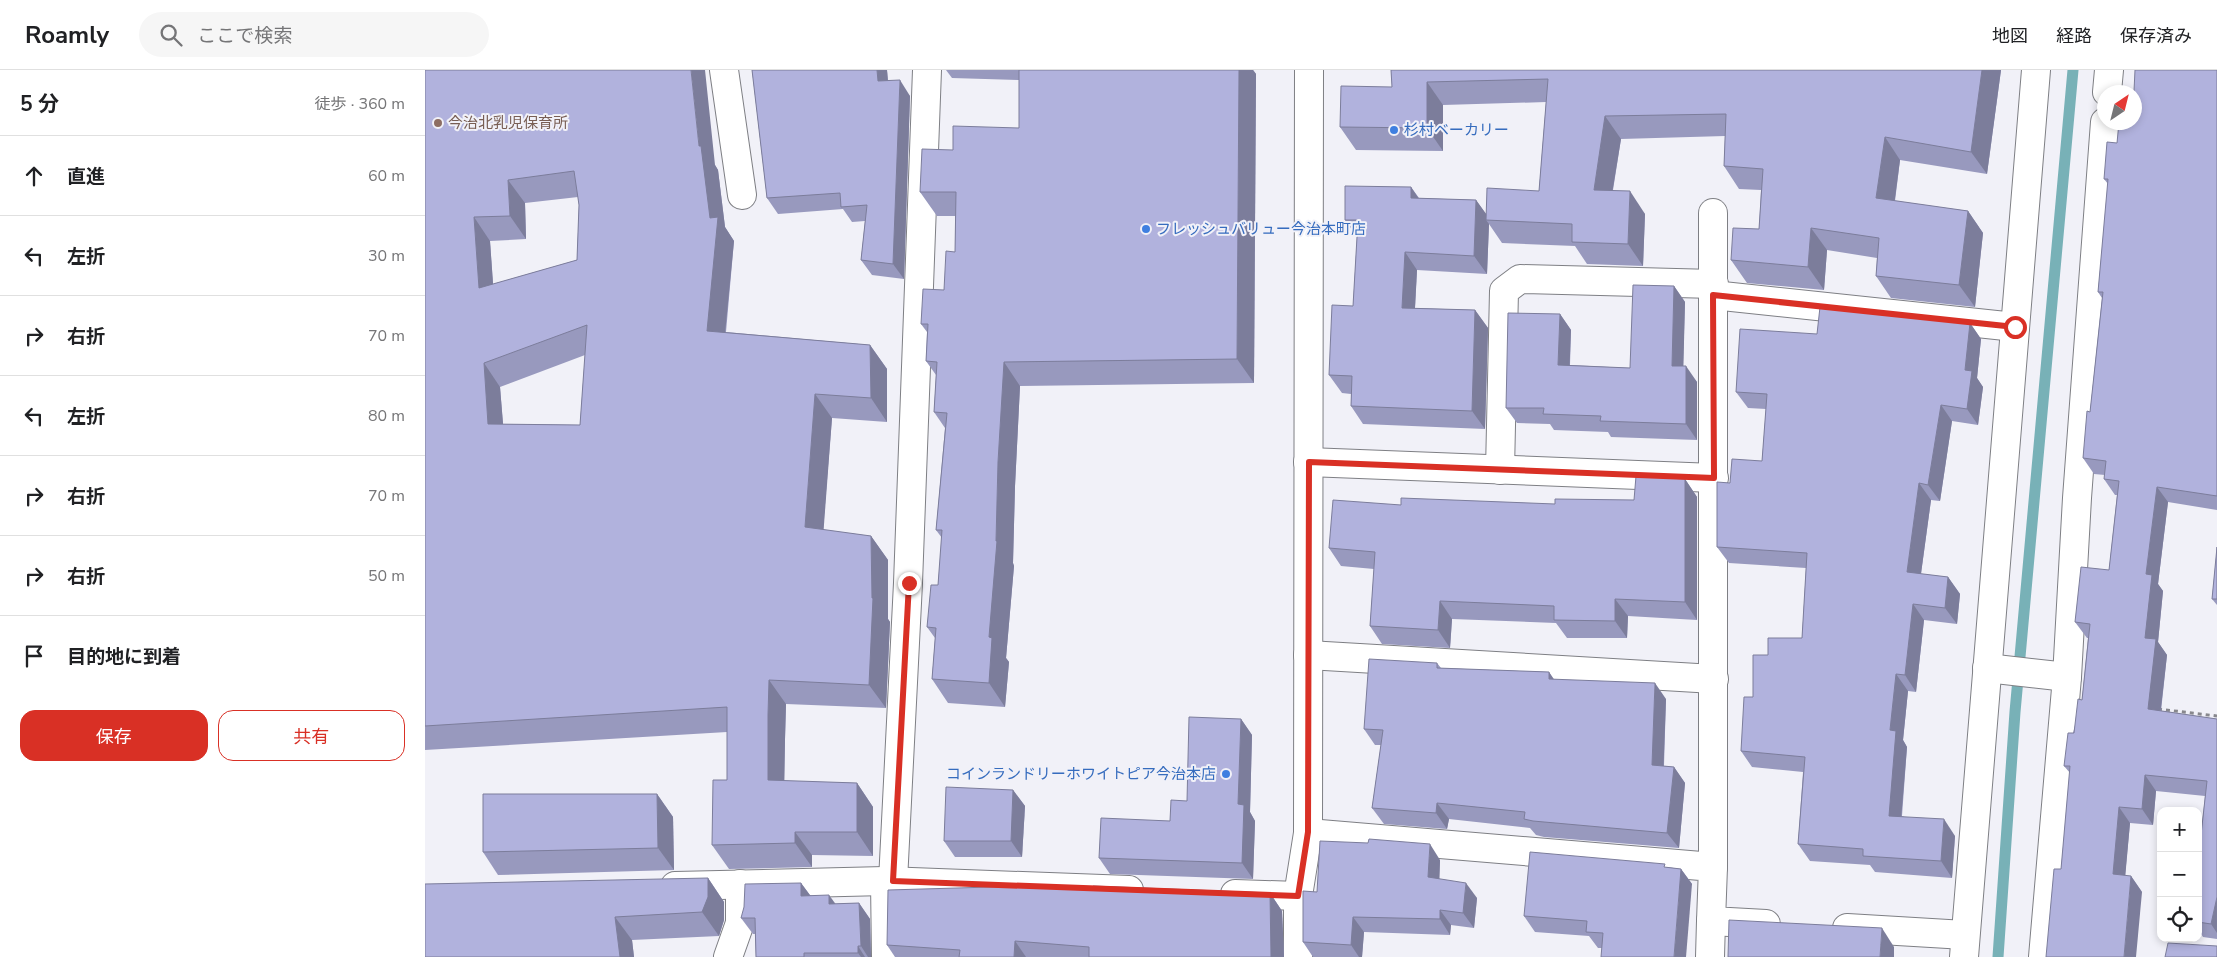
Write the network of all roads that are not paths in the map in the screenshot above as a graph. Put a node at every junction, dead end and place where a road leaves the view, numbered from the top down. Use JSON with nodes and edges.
{"nodes":[{"id":1,"x":724,"y":70,"type":"edge"},
{"id":2,"x":927,"y":70,"type":"edge"},
{"id":3,"x":1309,"y":70,"type":"edge"},
{"id":4,"x":2035,"y":70,"type":"edge"},
{"id":5,"x":2109,"y":70,"type":"edge"},
{"id":6,"x":2108,"y":85,"type":"edge"},
{"id":7,"x":2104,"y":130,"type":"edge"},
{"id":8,"x":742,"y":194,"type":"dead end"},
{"id":9,"x":1713,"y":213,"type":"dead end"},
{"id":10,"x":1714,"y":290,"type":"junction"},
{"id":11,"x":2015,"y":327,"type":"junction"},
{"id":12,"x":1309,"y":462,"type":"junction"},
{"id":13,"x":1500,"y":470,"type":"junction"},
{"id":14,"x":1714,"y":478,"type":"junction"},
{"id":15,"x":1308,"y":655,"type":"junction"},
{"id":16,"x":1991,"y":668,"type":"junction"},
{"id":17,"x":2055,"y":676,"type":"junction"},
{"id":18,"x":1713,"y":679,"type":"junction"},
{"id":19,"x":1308,"y":832,"type":"junction"},
{"id":20,"x":1713,"y":867,"type":"junction"},
{"id":21,"x":889,"y":881,"type":"junction"},
{"id":22,"x":740,"y":884,"type":"junction"},
{"id":23,"x":652,"y":886,"type":"edge"},
{"id":24,"x":1150,"y":891,"type":"edge"},
{"id":25,"x":1209,"y":893,"type":"edge"},
{"id":26,"x":1298,"y":896,"type":"junction"},
{"id":27,"x":1711,"y":921,"type":"junction"},
{"id":28,"x":1789,"y":925,"type":"edge"},
{"id":29,"x":1819,"y":927,"type":"edge"},
{"id":30,"x":1965,"y":946,"type":"edge"},
{"id":31,"x":728,"y":957,"type":"edge"},
{"id":32,"x":886,"y":957,"type":"edge"},
{"id":33,"x":1298,"y":957,"type":"edge"},
{"id":34,"x":1710,"y":957,"type":"edge"},
{"id":35,"x":2043,"y":957,"type":"edge"}],
"edges":[{"from":1,"to":8,"type":"street"},
{"from":2,"to":21,"type":"street"},
{"from":3,"to":12,"type":"street"},
{"from":4,"to":11,"type":"street"},
{"from":5,"to":6,"type":"street"},
{"from":7,"to":17,"type":"street"},
{"from":9,"to":10,"type":"street"},
{"from":10,"to":11,"type":"street"},
{"from":10,"to":13,"type":"street"},
{"from":10,"to":14,"type":"street"},
{"from":11,"to":16,"type":"street"},
{"from":12,"to":13,"type":"street"},
{"from":12,"to":15,"type":"street"},
{"from":13,"to":14,"type":"street"},
{"from":14,"to":18,"type":"street"},
{"from":15,"to":18,"type":"street"},
{"from":15,"to":19,"type":"street"},
{"from":16,"to":17,"type":"street"},
{"from":16,"to":30,"type":"street"},
{"from":17,"to":35,"type":"street"},
{"from":18,"to":20,"type":"street"},
{"from":19,"to":20,"type":"street"},
{"from":19,"to":26,"type":"street"},
{"from":20,"to":27,"type":"street"},
{"from":21,"to":22,"type":"street"},
{"from":21,"to":24,"type":"street"},
{"from":21,"to":32,"type":"street"},
{"from":22,"to":23,"type":"street"},
{"from":22,"to":31,"type":"street"},
{"from":25,"to":26,"type":"street"},
{"from":26,"to":33,"type":"street"},
{"from":27,"to":28,"type":"street"},
{"from":27,"to":34,"type":"street"},
{"from":29,"to":30,"type":"street"}]}
